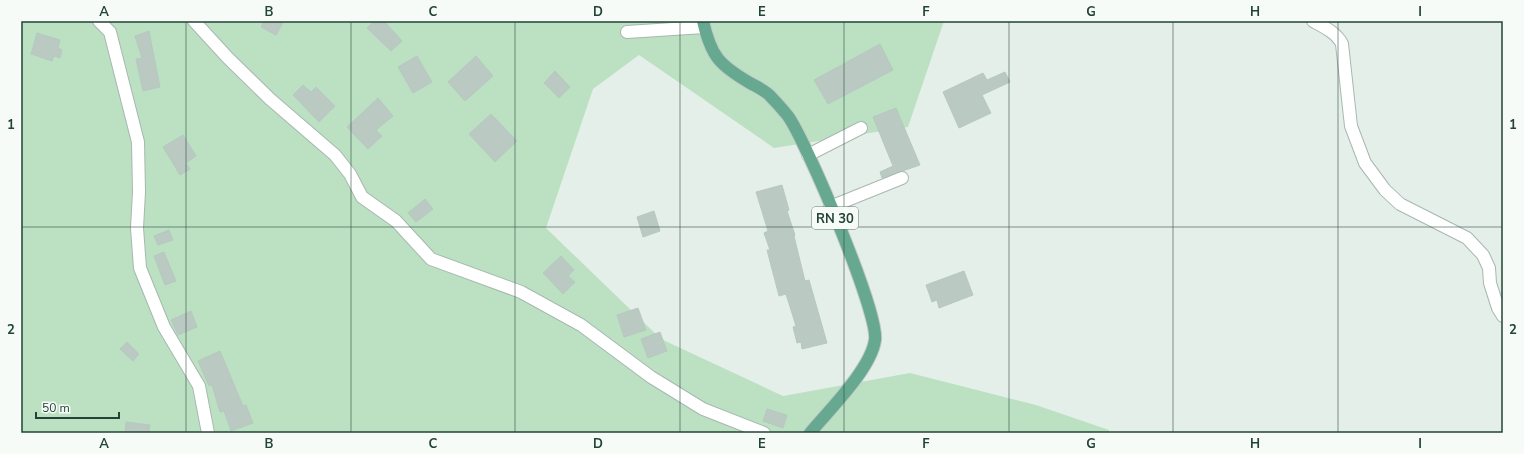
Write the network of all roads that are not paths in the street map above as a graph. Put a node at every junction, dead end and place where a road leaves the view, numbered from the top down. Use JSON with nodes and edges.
{"nodes":[{"id":1,"x":99,"y":21,"type":"edge"},
{"id":2,"x":194,"y":21,"type":"edge"},
{"id":3,"x":1313,"y":21,"type":"edge"},
{"id":4,"x":704,"y":24,"type":"edge"},
{"id":5,"x":627,"y":32,"type":"dead end"},
{"id":6,"x":861,"y":128,"type":"dead end"},
{"id":7,"x":808,"y":155,"type":"junction"},
{"id":8,"x":902,"y":178,"type":"dead end"},
{"id":9,"x":830,"y":207,"type":"junction"},
{"id":10,"x":1503,"y":316,"type":"edge"},
{"id":11,"x":208,"y":433,"type":"edge"},
{"id":12,"x":764,"y":433,"type":"edge"},
{"id":13,"x":810,"y":433,"type":"edge"}],
"edges":[{"from":1,"to":11,"type":"street"},
{"from":2,"to":12,"type":"street"},
{"from":3,"to":10,"type":"street"},
{"from":4,"to":5,"type":"street"},
{"from":4,"to":7,"type":"main road","number":"RN 30"},
{"from":6,"to":7,"type":"street"},
{"from":7,"to":9,"type":"main road","number":"RN 30"},
{"from":8,"to":9,"type":"street"},
{"from":9,"to":13,"type":"main road","number":"RN 30"}]}
